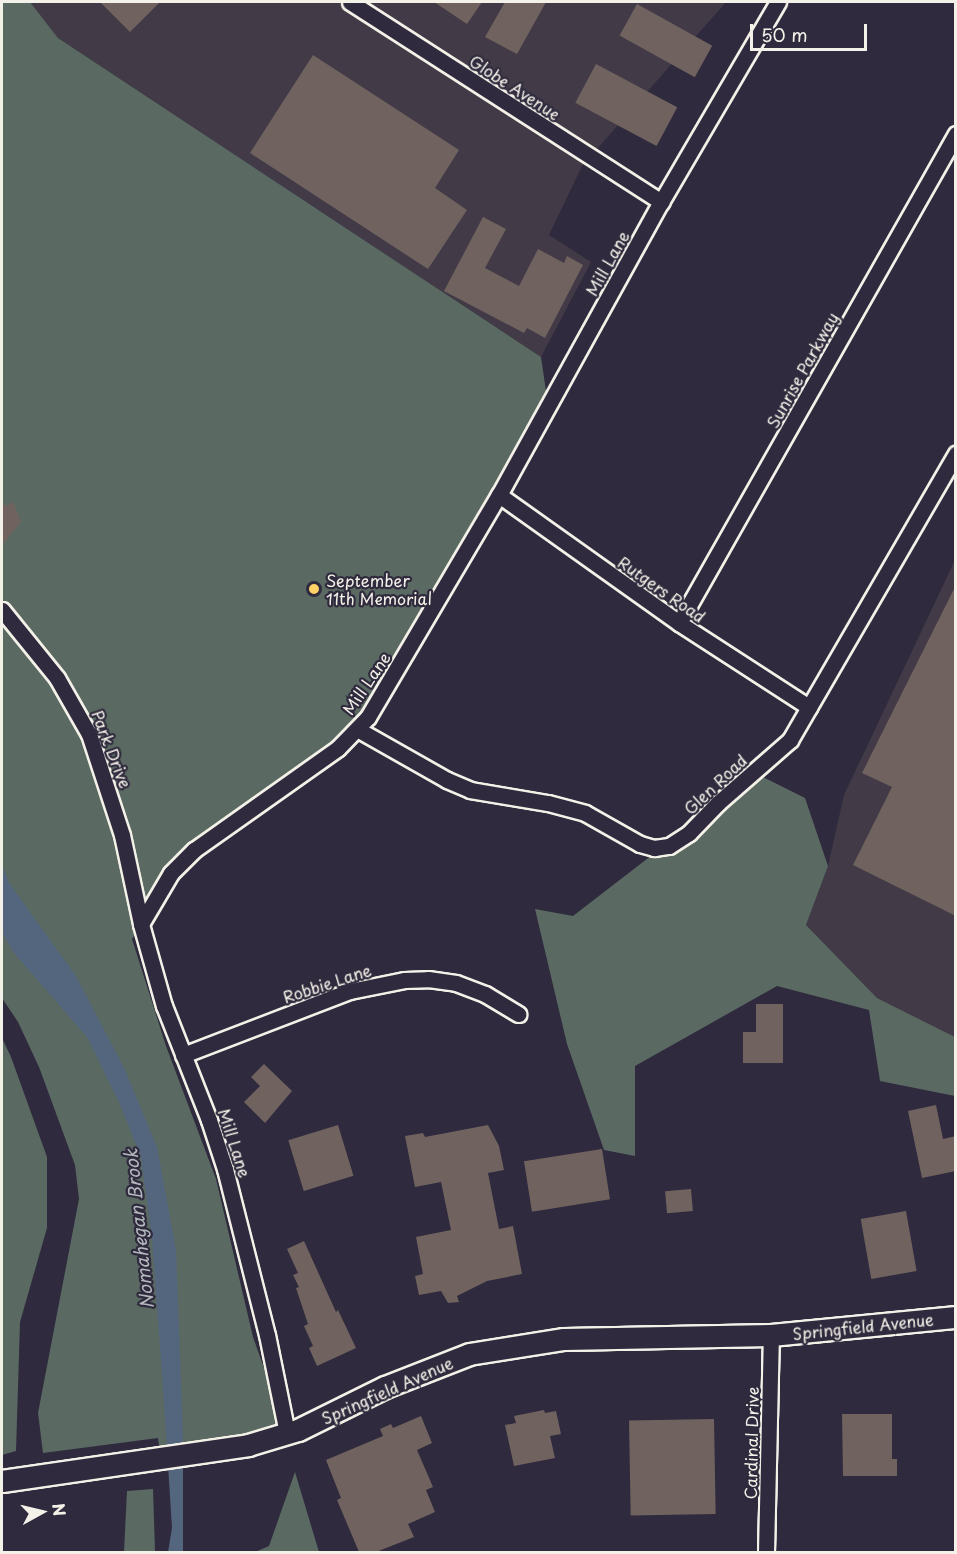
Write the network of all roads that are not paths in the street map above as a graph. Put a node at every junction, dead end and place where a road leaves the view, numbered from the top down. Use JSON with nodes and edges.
{"nodes":[{"id":1,"x":350,"y":2,"type":"edge"},
{"id":2,"x":778,"y":2,"type":"edge"},
{"id":3,"x":956,"y":134,"type":"edge"},
{"id":4,"x":661,"y":202,"type":"junction"},
{"id":5,"x":956,"y":454,"type":"edge"},
{"id":6,"x":499,"y":495,"type":"junction"},
{"id":7,"x":2,"y":610,"type":"edge"},
{"id":8,"x":679,"y":623,"type":"junction"},
{"id":9,"x":809,"y":707,"type":"junction"},
{"id":10,"x":357,"y":729,"type":"junction"},
{"id":11,"x":141,"y":924,"type":"junction"},
{"id":12,"x":518,"y":1014,"type":"dead end"},
{"id":13,"x":183,"y":1055,"type":"junction"},
{"id":14,"x":956,"y":1317,"type":"edge"},
{"id":15,"x":771,"y":1335,"type":"junction"},
{"id":16,"x":286,"y":1433,"type":"junction"},
{"id":17,"x":2,"y":1481,"type":"edge"},
{"id":18,"x":766,"y":1552,"type":"edge"}],
"edges":[{"from":1,"to":4,"type":"street","name":"Globe Avenue"},
{"from":2,"to":4,"type":"street","name":"Mill Lane"},
{"from":3,"to":8,"type":"street","name":"Sunrise Parkway"},
{"from":4,"to":6,"type":"street","name":"Mill Lane"},
{"from":5,"to":9,"type":"street","name":"Glen Road"},
{"from":6,"to":8,"type":"street","name":"Rutgers Road"},
{"from":6,"to":10,"type":"street","name":"Mill Lane"},
{"from":7,"to":11,"type":"street","name":"Park Drive"},
{"from":8,"to":9,"type":"street","name":"Rutgers Road"},
{"from":9,"to":10,"type":"street","name":"Glen Road"},
{"from":10,"to":11,"type":"street","name":"Mill Lane"},
{"from":11,"to":13,"type":"street","name":"Mill Lane"},
{"from":12,"to":13,"type":"street","name":"Robbie Lane"},
{"from":13,"to":16,"type":"street","name":"Mill Lane"},
{"from":14,"to":15,"type":"main road","name":"Springfield Avenue"},
{"from":15,"to":16,"type":"main road","name":"Springfield Avenue"},
{"from":15,"to":18,"type":"street","name":"Cardinal Drive"},
{"from":16,"to":17,"type":"main road","name":"Springfield Avenue"}]}
